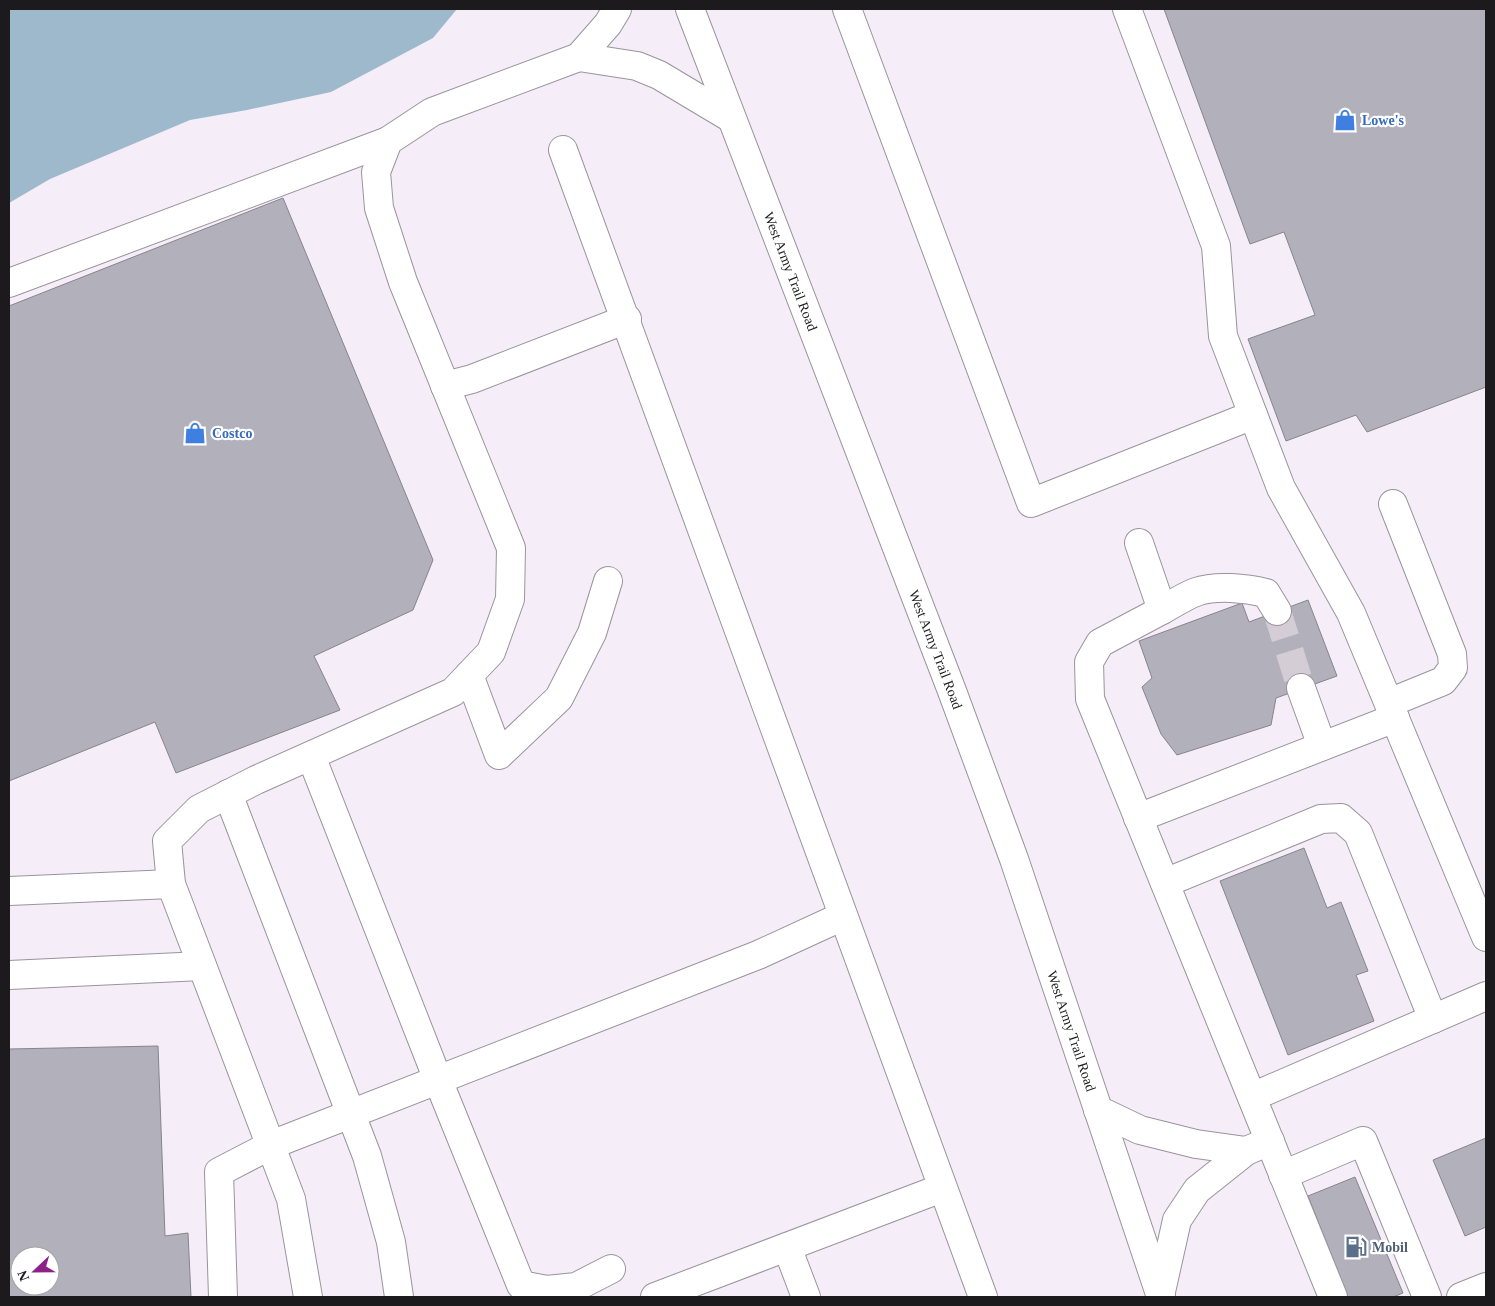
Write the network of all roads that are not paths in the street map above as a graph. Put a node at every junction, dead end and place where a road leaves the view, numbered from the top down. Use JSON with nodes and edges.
{"nodes":[{"id":1,"x":617,"y":9,"type":"edge"},
{"id":2,"x":690,"y":9,"type":"edge"},
{"id":3,"x":847,"y":9,"type":"edge"},
{"id":4,"x":1127,"y":9,"type":"edge"},
{"id":5,"x":579,"y":57,"type":"junction"},
{"id":6,"x":731,"y":118,"type":"junction"},
{"id":7,"x":388,"y":141,"type":"junction"},
{"id":8,"x":563,"y":150,"type":"dead end"},
{"id":9,"x":9,"y":283,"type":"edge"},
{"id":10,"x":626,"y":319,"type":"junction"},
{"id":11,"x":445,"y":386,"type":"junction"},
{"id":12,"x":1253,"y":415,"type":"junction"},
{"id":13,"x":1392,"y":504,"type":"dead end"},
{"id":14,"x":1139,"y":542,"type":"dead end"},
{"id":15,"x":608,"y":581,"type":"dead end"},
{"id":16,"x":1162,"y":610,"type":"junction"},
{"id":17,"x":1277,"y":611,"type":"tunnel mouth"},
{"id":18,"x":469,"y":675,"type":"junction"},
{"id":19,"x":1301,"y":688,"type":"tunnel mouth"},
{"id":20,"x":1392,"y":710,"type":"junction"},
{"id":21,"x":1322,"y":746,"type":"junction"},
{"id":22,"x":311,"y":756,"type":"junction"},
{"id":23,"x":228,"y":794,"type":"junction"},
{"id":24,"x":1138,"y":818,"type":"junction"},
{"id":25,"x":171,"y":884,"type":"junction"},
{"id":26,"x":1165,"y":884,"type":"junction"},
{"id":27,"x":9,"y":891,"type":"edge"},
{"id":28,"x":843,"y":916,"type":"junction"},
{"id":29,"x":1486,"y":937,"type":"edge"},
{"id":30,"x":202,"y":966,"type":"junction"},
{"id":31,"x":9,"y":975,"type":"edge"},
{"id":32,"x":1486,"y":996,"type":"edge"},
{"id":33,"x":1433,"y":1019,"type":"junction"},
{"id":34,"x":438,"y":1080,"type":"junction"},
{"id":35,"x":1252,"y":1097,"type":"junction"},
{"id":36,"x":1098,"y":1110,"type":"junction"},
{"id":37,"x":350,"y":1114,"type":"junction"},
{"id":38,"x":270,"y":1145,"type":"junction"},
{"id":39,"x":1258,"y":1146,"type":"junction"},
{"id":40,"x":1283,"y":1175,"type":"junction"},
{"id":41,"x":942,"y":1188,"type":"junction"},
{"id":42,"x":787,"y":1247,"type":"junction"},
{"id":43,"x":611,"y":1269,"type":"dead end"},
{"id":44,"x":1486,"y":1287,"type":"edge"},
{"id":45,"x":1161,"y":1296,"type":"edge"},
{"id":46,"x":223,"y":1297,"type":"edge"},
{"id":47,"x":308,"y":1297,"type":"edge"},
{"id":48,"x":399,"y":1297,"type":"edge"},
{"id":49,"x":655,"y":1297,"type":"edge"},
{"id":50,"x":806,"y":1297,"type":"edge"},
{"id":51,"x":982,"y":1297,"type":"edge"},
{"id":52,"x":1332,"y":1297,"type":"edge"},
{"id":53,"x":1427,"y":1297,"type":"edge"},
{"id":54,"x":1461,"y":1297,"type":"edge"}],
"edges":[{"from":1,"to":5,"type":"main road"},
{"from":2,"to":6,"type":"main road","name":"West Army Trail Road"},
{"from":3,"to":12,"type":"main road"},
{"from":4,"to":12,"type":"main road"},
{"from":5,"to":6,"type":"main road"},
{"from":5,"to":7,"type":"main road"},
{"from":6,"to":36,"type":"main road","name":"West Army Trail Road"},
{"from":7,"to":9,"type":"main road"},
{"from":7,"to":11,"type":"main road"},
{"from":8,"to":10,"type":"main road"},
{"from":10,"to":11,"type":"main road"},
{"from":10,"to":28,"type":"main road"},
{"from":11,"to":18,"type":"main road"},
{"from":12,"to":20,"type":"main road"},
{"from":13,"to":20,"type":"main road"},
{"from":14,"to":16,"type":"main road"},
{"from":15,"to":18,"type":"main road"},
{"from":16,"to":17,"type":"main road"},
{"from":16,"to":24,"type":"main road"},
{"from":18,"to":22,"type":"main road"},
{"from":19,"to":21,"type":"main road"},
{"from":20,"to":21,"type":"main road"},
{"from":20,"to":29,"type":"main road"},
{"from":21,"to":24,"type":"main road"},
{"from":22,"to":23,"type":"main road"},
{"from":22,"to":34,"type":"main road"},
{"from":23,"to":25,"type":"main road"},
{"from":23,"to":37,"type":"main road"},
{"from":24,"to":26,"type":"main road"},
{"from":25,"to":27,"type":"main road"},
{"from":25,"to":30,"type":"main road"},
{"from":26,"to":33,"type":"main road"},
{"from":26,"to":35,"type":"main road"},
{"from":28,"to":34,"type":"main road"},
{"from":28,"to":41,"type":"main road"},
{"from":30,"to":31,"type":"main road"},
{"from":30,"to":38,"type":"main road"},
{"from":32,"to":33,"type":"main road"},
{"from":33,"to":35,"type":"main road"},
{"from":34,"to":37,"type":"main road"},
{"from":34,"to":43,"type":"main road"},
{"from":35,"to":39,"type":"main road"},
{"from":36,"to":39,"type":"main road"},
{"from":36,"to":45,"type":"main road","name":"West Army Trail Road"},
{"from":37,"to":38,"type":"main road"},
{"from":37,"to":48,"type":"main road"},
{"from":38,"to":46,"type":"main road"},
{"from":38,"to":47,"type":"main road"},
{"from":39,"to":40,"type":"main road"},
{"from":39,"to":45,"type":"main road"},
{"from":40,"to":52,"type":"main road"},
{"from":40,"to":53,"type":"main road"},
{"from":41,"to":42,"type":"main road"},
{"from":41,"to":51,"type":"main road"},
{"from":42,"to":49,"type":"main road"},
{"from":42,"to":50,"type":"main road"},
{"from":44,"to":54,"type":"main road"}]}
